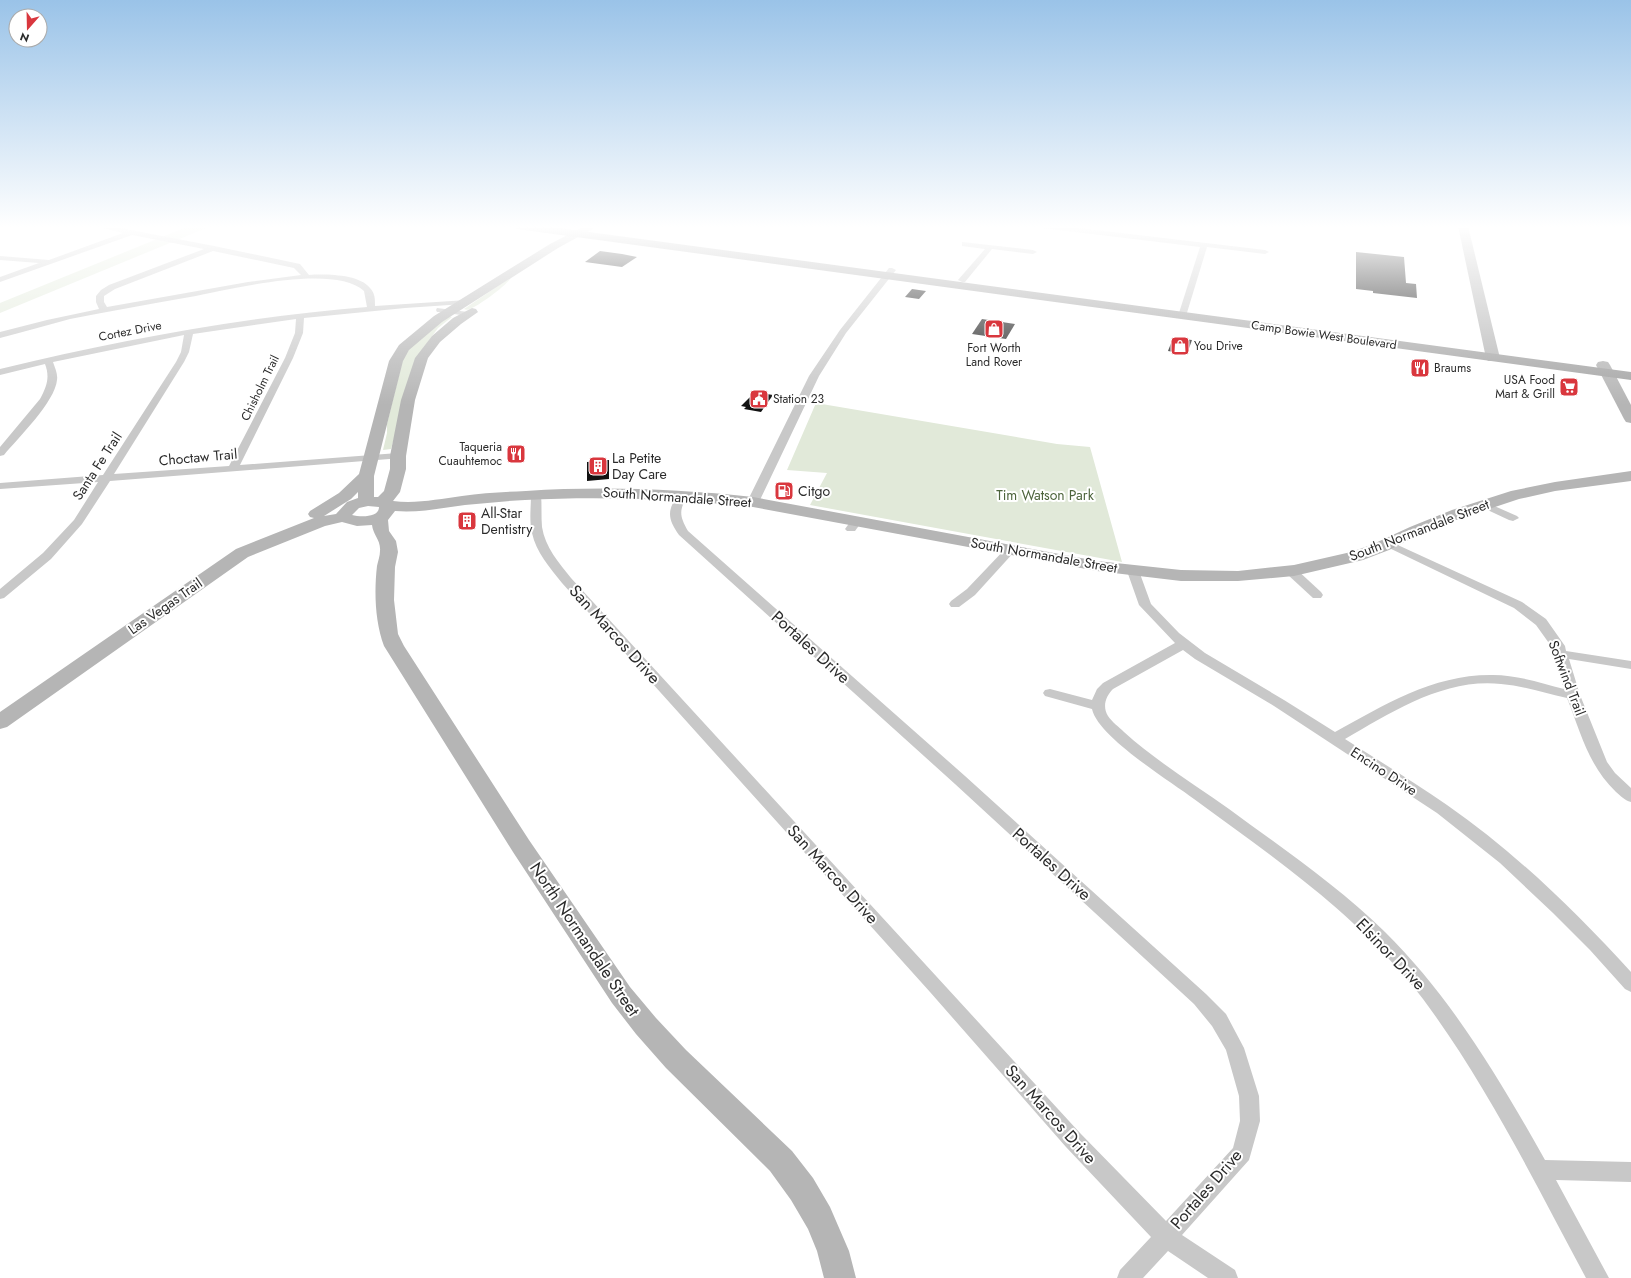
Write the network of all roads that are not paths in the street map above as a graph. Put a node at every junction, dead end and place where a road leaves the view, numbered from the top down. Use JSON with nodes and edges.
{"nodes":[{"id":1,"x":116,"y":286,"type":"edge"},
{"id":2,"x":246,"y":286,"type":"edge"},
{"id":3,"x":364,"y":286,"type":"edge"},
{"id":4,"x":496,"y":286,"type":"edge"},
{"id":5,"x":506,"y":286,"type":"edge"},
{"id":6,"x":880,"y":286,"type":"edge"},
{"id":7,"x":985,"y":286,"type":"edge"},
{"id":8,"x":1001,"y":286,"type":"edge"},
{"id":9,"x":1191,"y":286,"type":"edge"},
{"id":10,"x":1477,"y":286,"type":"edge"},
{"id":11,"x":500,"y":294,"type":"dead end"},
{"id":12,"x":409,"y":306,"type":"junction"},
{"id":13,"x":471,"y":308,"type":"junction"},
{"id":14,"x":371,"y":309,"type":"junction"},
{"id":15,"x":104,"y":310,"type":"junction"},
{"id":16,"x":450,"y":311,"type":"junction"},
{"id":17,"x":1183,"y":312,"type":"junction"},
{"id":18,"x":300,"y":316,"type":"junction"},
{"id":19,"x":189,"y":332,"type":"junction"},
{"id":20,"x":0,"y":335,"type":"edge"},
{"id":21,"x":1492,"y":354,"type":"junction"},
{"id":22,"x":46,"y":360,"type":"junction"},
{"id":23,"x":1605,"y":369,"type":"junction"},
{"id":24,"x":1631,"y":369,"type":"edge"},
{"id":25,"x":0,"y":372,"type":"edge"},
{"id":26,"x":1631,"y":376,"type":"edge"},
{"id":27,"x":1631,"y":419,"type":"edge"},
{"id":28,"x":0,"y":453,"type":"edge"},
{"id":29,"x":398,"y":456,"type":"junction"},
{"id":30,"x":371,"y":458,"type":"junction"},
{"id":31,"x":233,"y":468,"type":"junction"},
{"id":32,"x":366,"y":476,"type":"junction"},
{"id":33,"x":1631,"y":476,"type":"edge"},
{"id":34,"x":107,"y":478,"type":"junction"},
{"id":35,"x":0,"y":486,"type":"edge"},
{"id":36,"x":536,"y":495,"type":"junction"},
{"id":37,"x":683,"y":495,"type":"junction"},
{"id":38,"x":753,"y":502,"type":"junction"},
{"id":39,"x":1483,"y":504,"type":"junction"},
{"id":40,"x":383,"y":510,"type":"junction"},
{"id":41,"x":353,"y":512,"type":"junction"},
{"id":42,"x":316,"y":514,"type":"junction"},
{"id":43,"x":1513,"y":518,"type":"dead end"},
{"id":44,"x":1389,"y":544,"type":"junction"},
{"id":45,"x":1011,"y":549,"type":"junction"},
{"id":46,"x":242,"y":553,"type":"junction"},
{"id":47,"x":386,"y":567,"type":"junction"},
{"id":48,"x":1133,"y":571,"type":"junction"},
{"id":49,"x":1290,"y":571,"type":"junction"},
{"id":50,"x":0,"y":595,"type":"edge"},
{"id":51,"x":1317,"y":595,"type":"dead end"},
{"id":52,"x":954,"y":604,"type":"dead end"},
{"id":53,"x":1184,"y":644,"type":"junction"},
{"id":54,"x":1560,"y":654,"type":"junction"},
{"id":55,"x":1631,"y":664,"type":"edge"},
{"id":56,"x":1050,"y":693,"type":"dead end"},
{"id":57,"x":1573,"y":695,"type":"junction"},
{"id":58,"x":1098,"y":706,"type":"junction"},
{"id":59,"x":0,"y":722,"type":"edge"},
{"id":60,"x":1334,"y":739,"type":"junction"},
{"id":61,"x":1631,"y":797,"type":"edge"},
{"id":62,"x":1631,"y":984,"type":"edge"},
{"id":63,"x":1539,"y":1170,"type":"junction"},
{"id":64,"x":1631,"y":1172,"type":"edge"},
{"id":65,"x":1165,"y":1236,"type":"junction"},
{"id":66,"x":840,"y":1278,"type":"edge"},
{"id":67,"x":1128,"y":1278,"type":"edge"},
{"id":68,"x":1227,"y":1278,"type":"edge"},
{"id":69,"x":1598,"y":1278,"type":"edge"}],
"edges":[{"from":1,"to":15,"type":"street"},
{"from":2,"to":15,"type":"street"},
{"from":3,"to":14,"type":"street"},
{"from":4,"to":13,"type":"street"},
{"from":5,"to":11,"type":"street"},
{"from":6,"to":38,"type":"street"},
{"from":7,"to":17,"type":"main road","name":"Camp Bowie West Boulevard"},
{"from":8,"to":17,"type":"main road","name":"Camp Bowie West Boulevard"},
{"from":9,"to":17,"type":"street"},
{"from":10,"to":21,"type":"street"},
{"from":12,"to":13,"type":"street","name":"Cortez Drive"},
{"from":12,"to":14,"type":"street","name":"Cortez Drive"},
{"from":12,"to":16,"type":"street","name":"Cortez Drive"},
{"from":13,"to":16,"type":"street"},
{"from":13,"to":29,"type":"street"},
{"from":14,"to":18,"type":"street","name":"Cortez Drive"},
{"from":15,"to":20,"type":"street"},
{"from":16,"to":30,"type":"street"},
{"from":17,"to":21,"type":"main road","name":"Camp Bowie West Boulevard"},
{"from":18,"to":19,"type":"street","name":"Cortez Drive"},
{"from":18,"to":31,"type":"street","name":"Chisholm Trail"},
{"from":19,"to":22,"type":"street","name":"Cortez Drive"},
{"from":19,"to":34,"type":"street","name":"Santa Fe Trail"},
{"from":21,"to":23,"type":"main road","name":"Camp Bowie West Boulevard"},
{"from":22,"to":25,"type":"street","name":"Cortez Drive"},
{"from":22,"to":28,"type":"street"},
{"from":23,"to":24,"type":"main road","name":"Camp Bowie West Boulevard"},
{"from":23,"to":26,"type":"main road","name":"Camp Bowie West Boulevard"},
{"from":23,"to":27,"type":"street"},
{"from":29,"to":30,"type":"street","name":"Choctaw Trail"},
{"from":29,"to":40,"type":"street"},
{"from":30,"to":31,"type":"street","name":"Choctaw Trail"},
{"from":30,"to":32,"type":"street"},
{"from":31,"to":34,"type":"street","name":"Choctaw Trail"},
{"from":32,"to":41,"type":"street"},
{"from":32,"to":42,"type":"street"},
{"from":33,"to":39,"type":"street","name":"South Normandale Street"},
{"from":34,"to":35,"type":"street","name":"Choctaw Trail"},
{"from":34,"to":50,"type":"street","name":"Santa Fe Trail"},
{"from":36,"to":37,"type":"street","name":"South Normandale Street"},
{"from":36,"to":40,"type":"street","name":"South Normandale Street"},
{"from":36,"to":65,"type":"street","name":"San Marcos Drive"},
{"from":37,"to":38,"type":"street","name":"South Normandale Street"},
{"from":37,"to":65,"type":"street","name":"Portales Drive"},
{"from":38,"to":45,"type":"street","name":"South Normandale Street"},
{"from":39,"to":43,"type":"street"},
{"from":39,"to":44,"type":"street","name":"South Normandale Street"},
{"from":40,"to":41,"type":"street","name":"South Normandale Street"},
{"from":40,"to":47,"type":"street","name":"North Normandale Street"},
{"from":41,"to":42,"type":"street"},
{"from":41,"to":46,"type":"street","name":"Las Vegas Trail"},
{"from":41,"to":47,"type":"street","name":"North Normandale Street"},
{"from":42,"to":46,"type":"street"},
{"from":44,"to":49,"type":"street","name":"South Normandale Street"},
{"from":44,"to":54,"type":"street","name":"Softwind Trail"},
{"from":45,"to":48,"type":"street","name":"South Normandale Street"},
{"from":45,"to":52,"type":"street"},
{"from":46,"to":59,"type":"street","name":"Las Vegas Trail"},
{"from":47,"to":66,"type":"street","name":"North Normandale Street"},
{"from":48,"to":49,"type":"street","name":"South Normandale Street"},
{"from":48,"to":53,"type":"street","name":"Encino Drive"},
{"from":49,"to":51,"type":"street"},
{"from":53,"to":58,"type":"street"},
{"from":53,"to":60,"type":"street","name":"Encino Drive"},
{"from":54,"to":55,"type":"street"},
{"from":54,"to":57,"type":"street","name":"Softwind Trail"},
{"from":56,"to":58,"type":"street"},
{"from":57,"to":60,"type":"street"},
{"from":57,"to":61,"type":"street","name":"Softwind Trail"},
{"from":58,"to":63,"type":"street","name":"Elsinor Drive"},
{"from":60,"to":62,"type":"street","name":"Encino Drive"},
{"from":63,"to":64,"type":"street"},
{"from":63,"to":69,"type":"street","name":"Elsinor Drive"},
{"from":65,"to":67,"type":"street","name":"Portales Drive"},
{"from":65,"to":68,"type":"street","name":"San Marcos Drive"}]}
